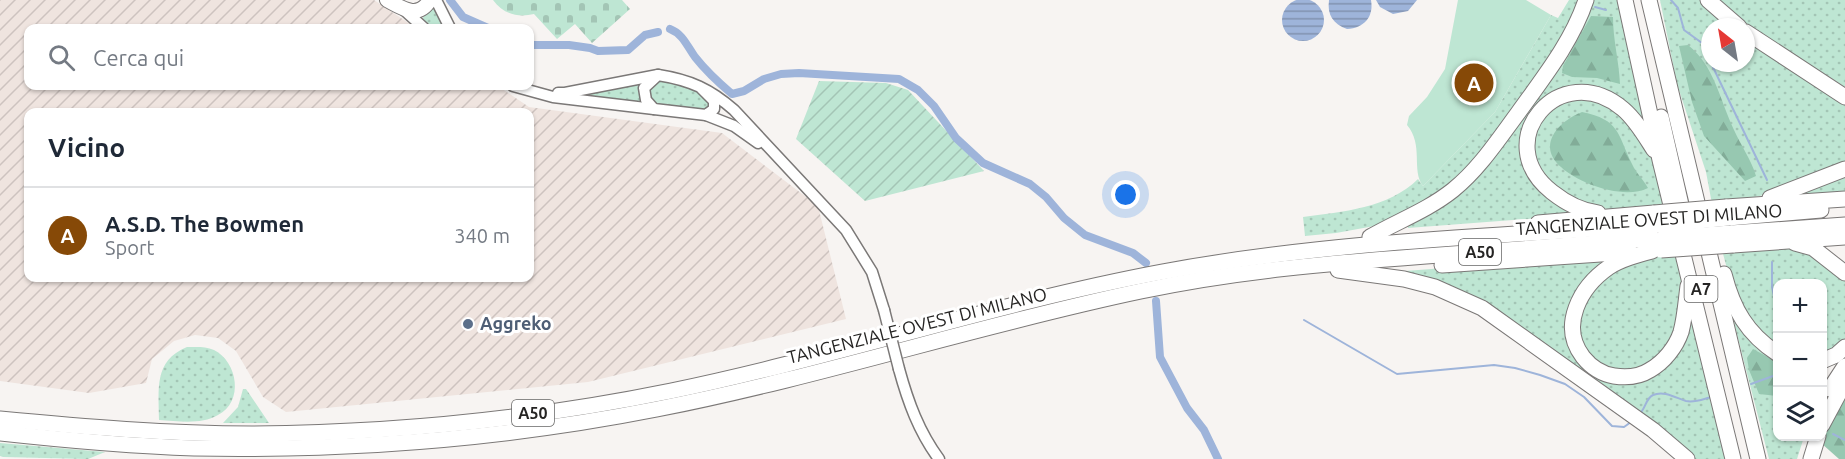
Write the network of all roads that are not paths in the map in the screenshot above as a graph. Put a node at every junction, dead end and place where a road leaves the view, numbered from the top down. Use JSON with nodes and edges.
{"nodes":[{"id":1,"x":1586,"y":0,"type":"edge"},
{"id":2,"x":1625,"y":0,"type":"edge"},
{"id":3,"x":1634,"y":0,"type":"edge"},
{"id":4,"x":1649,"y":0,"type":"edge"},
{"id":5,"x":1708,"y":0,"type":"edge"},
{"id":6,"x":432,"y":1,"type":"edge"},
{"id":7,"x":396,"y":4,"type":"edge"},
{"id":8,"x":1729,"y":18,"type":"edge"},
{"id":9,"x":419,"y":24,"type":"edge"},
{"id":10,"x":422,"y":24,"type":"edge"},
{"id":11,"x":447,"y":24,"type":"edge"},
{"id":12,"x":1755,"y":38,"type":"edge"},
{"id":13,"x":658,"y":75,"type":"junction"},
{"id":14,"x":700,"y":87,"type":"junction"},
{"id":15,"x":525,"y":90,"type":"joint"},
{"id":16,"x":1845,"y":97,"type":"edge"},
{"id":17,"x":714,"y":101,"type":"junction"},
{"id":18,"x":654,"y":109,"type":"junction"},
{"id":19,"x":706,"y":115,"type":"junction"},
{"id":20,"x":1678,"y":122,"type":"junction"},
{"id":21,"x":728,"y":124,"type":"junction"},
{"id":22,"x":773,"y":153,"type":"junction"},
{"id":23,"x":1660,"y":160,"type":"junction"},
{"id":24,"x":1845,"y":169,"type":"edge"},
{"id":25,"x":1845,"y":199,"type":"edge"},
{"id":26,"x":1753,"y":205,"type":"junction"},
{"id":27,"x":1845,"y":209,"type":"edge"},
{"id":28,"x":1619,"y":216,"type":"junction"},
{"id":29,"x":1730,"y":225,"type":"junction"},
{"id":30,"x":1845,"y":225,"type":"edge"},
{"id":31,"x":1657,"y":236,"type":"junction"},
{"id":32,"x":1370,"y":237,"type":"junction"},
{"id":33,"x":1845,"y":237,"type":"edge"},
{"id":34,"x":1780,"y":241,"type":"junction"},
{"id":35,"x":1306,"y":252,"type":"junction"},
{"id":36,"x":1297,"y":267,"type":"junction"},
{"id":37,"x":1352,"y":271,"type":"junction"},
{"id":38,"x":1845,"y":273,"type":"edge"},
{"id":39,"x":1689,"y":277,"type":"junction"},
{"id":40,"x":1845,"y":347,"type":"edge"},
{"id":41,"x":1773,"y":350,"type":"edge"},
{"id":42,"x":1827,"y":359,"type":"edge"},
{"id":43,"x":1845,"y":366,"type":"edge"},
{"id":44,"x":1845,"y":382,"type":"edge"},
{"id":45,"x":1827,"y":394,"type":"edge"},
{"id":46,"x":1827,"y":416,"type":"edge"},
{"id":47,"x":0,"y":419,"type":"edge"},
{"id":48,"x":0,"y":433,"type":"edge"},
{"id":49,"x":1806,"y":441,"type":"edge"},
{"id":50,"x":1816,"y":441,"type":"edge"},
{"id":51,"x":939,"y":459,"type":"edge"},
{"id":52,"x":1687,"y":459,"type":"edge"},
{"id":53,"x":1734,"y":459,"type":"edge"},
{"id":54,"x":1742,"y":459,"type":"edge"},
{"id":55,"x":1758,"y":459,"type":"edge"},
{"id":56,"x":1801,"y":459,"type":"edge"},
{"id":57,"x":1811,"y":459,"type":"edge"}],
"edges":[{"from":1,"to":32,"type":"highway"},
{"from":2,"to":23,"type":"highway","number":"A7"},
{"from":3,"to":54,"type":"highway","number":"A7"},
{"from":4,"to":20,"type":"highway","number":"A7"},
{"from":5,"to":8,"type":"highway"},
{"from":6,"to":7,"type":"main road"},
{"from":6,"to":10,"type":"street"},
{"from":6,"to":11,"type":"street"},
{"from":7,"to":9,"type":"street"},
{"from":12,"to":16,"type":"highway"},
{"from":13,"to":14,"type":"street"},
{"from":13,"to":15,"type":"street"},
{"from":13,"to":18,"type":"street"},
{"from":14,"to":17,"type":"street"},
{"from":14,"to":22,"type":"street"},
{"from":15,"to":18,"type":"street"},
{"from":17,"to":19,"type":"street"},
{"from":17,"to":21,"type":"street"},
{"from":18,"to":19,"type":"street"},
{"from":19,"to":21,"type":"street"},
{"from":20,"to":41,"type":"highway"},
{"from":20,"to":55,"type":"highway","number":"A7"},
{"from":21,"to":22,"type":"street"},
{"from":22,"to":51,"type":"street","bridge":true},
{"from":23,"to":28,"type":"highway"},
{"from":23,"to":39,"type":"highway","number":"A7"},
{"from":24,"to":26,"type":"highway"},
{"from":25,"to":26,"type":"highway"},
{"from":26,"to":29,"type":"highway"},
{"from":27,"to":29,"type":"highway","name":"TANGENZIALE OVEST DI MILANO","number":"A50"},
{"from":28,"to":31,"type":"highway"},
{"from":28,"to":32,"type":"highway"},
{"from":29,"to":30,"type":"highway","name":"TANGENZIALE OVEST DI MILANO","number":"A50"},
{"from":29,"to":31,"type":"highway","name":"TANGENZIALE OVEST DI MILANO","number":"A50","bridge":true},
{"from":29,"to":31,"type":"highway","bridge":true},
{"from":29,"to":34,"type":"highway"},
{"from":31,"to":35,"type":"highway","name":"TANGENZIALE OVEST DI MILANO","number":"A50"},
{"from":31,"to":36,"type":"highway","name":"TANGENZIALE OVEST DI MILANO","number":"A50"},
{"from":31,"to":37,"type":"highway"},
{"from":31,"to":39,"type":"highway"},
{"from":32,"to":35,"type":"highway"},
{"from":33,"to":34,"type":"highway"},
{"from":34,"to":38,"type":"highway"},
{"from":35,"to":47,"type":"highway","name":"TANGENZIALE OVEST DI MILANO","number":"A50"},
{"from":36,"to":37,"type":"highway"},
{"from":36,"to":48,"type":"highway","name":"TANGENZIALE OVEST DI MILANO","number":"A50"},
{"from":37,"to":52,"type":"highway"},
{"from":39,"to":53,"type":"highway","number":"A7"},
{"from":40,"to":42,"type":"highway"},
{"from":43,"to":45,"type":"highway"},
{"from":44,"to":46,"type":"highway"},
{"from":49,"to":56,"type":"highway"},
{"from":50,"to":57,"type":"highway"}]}
